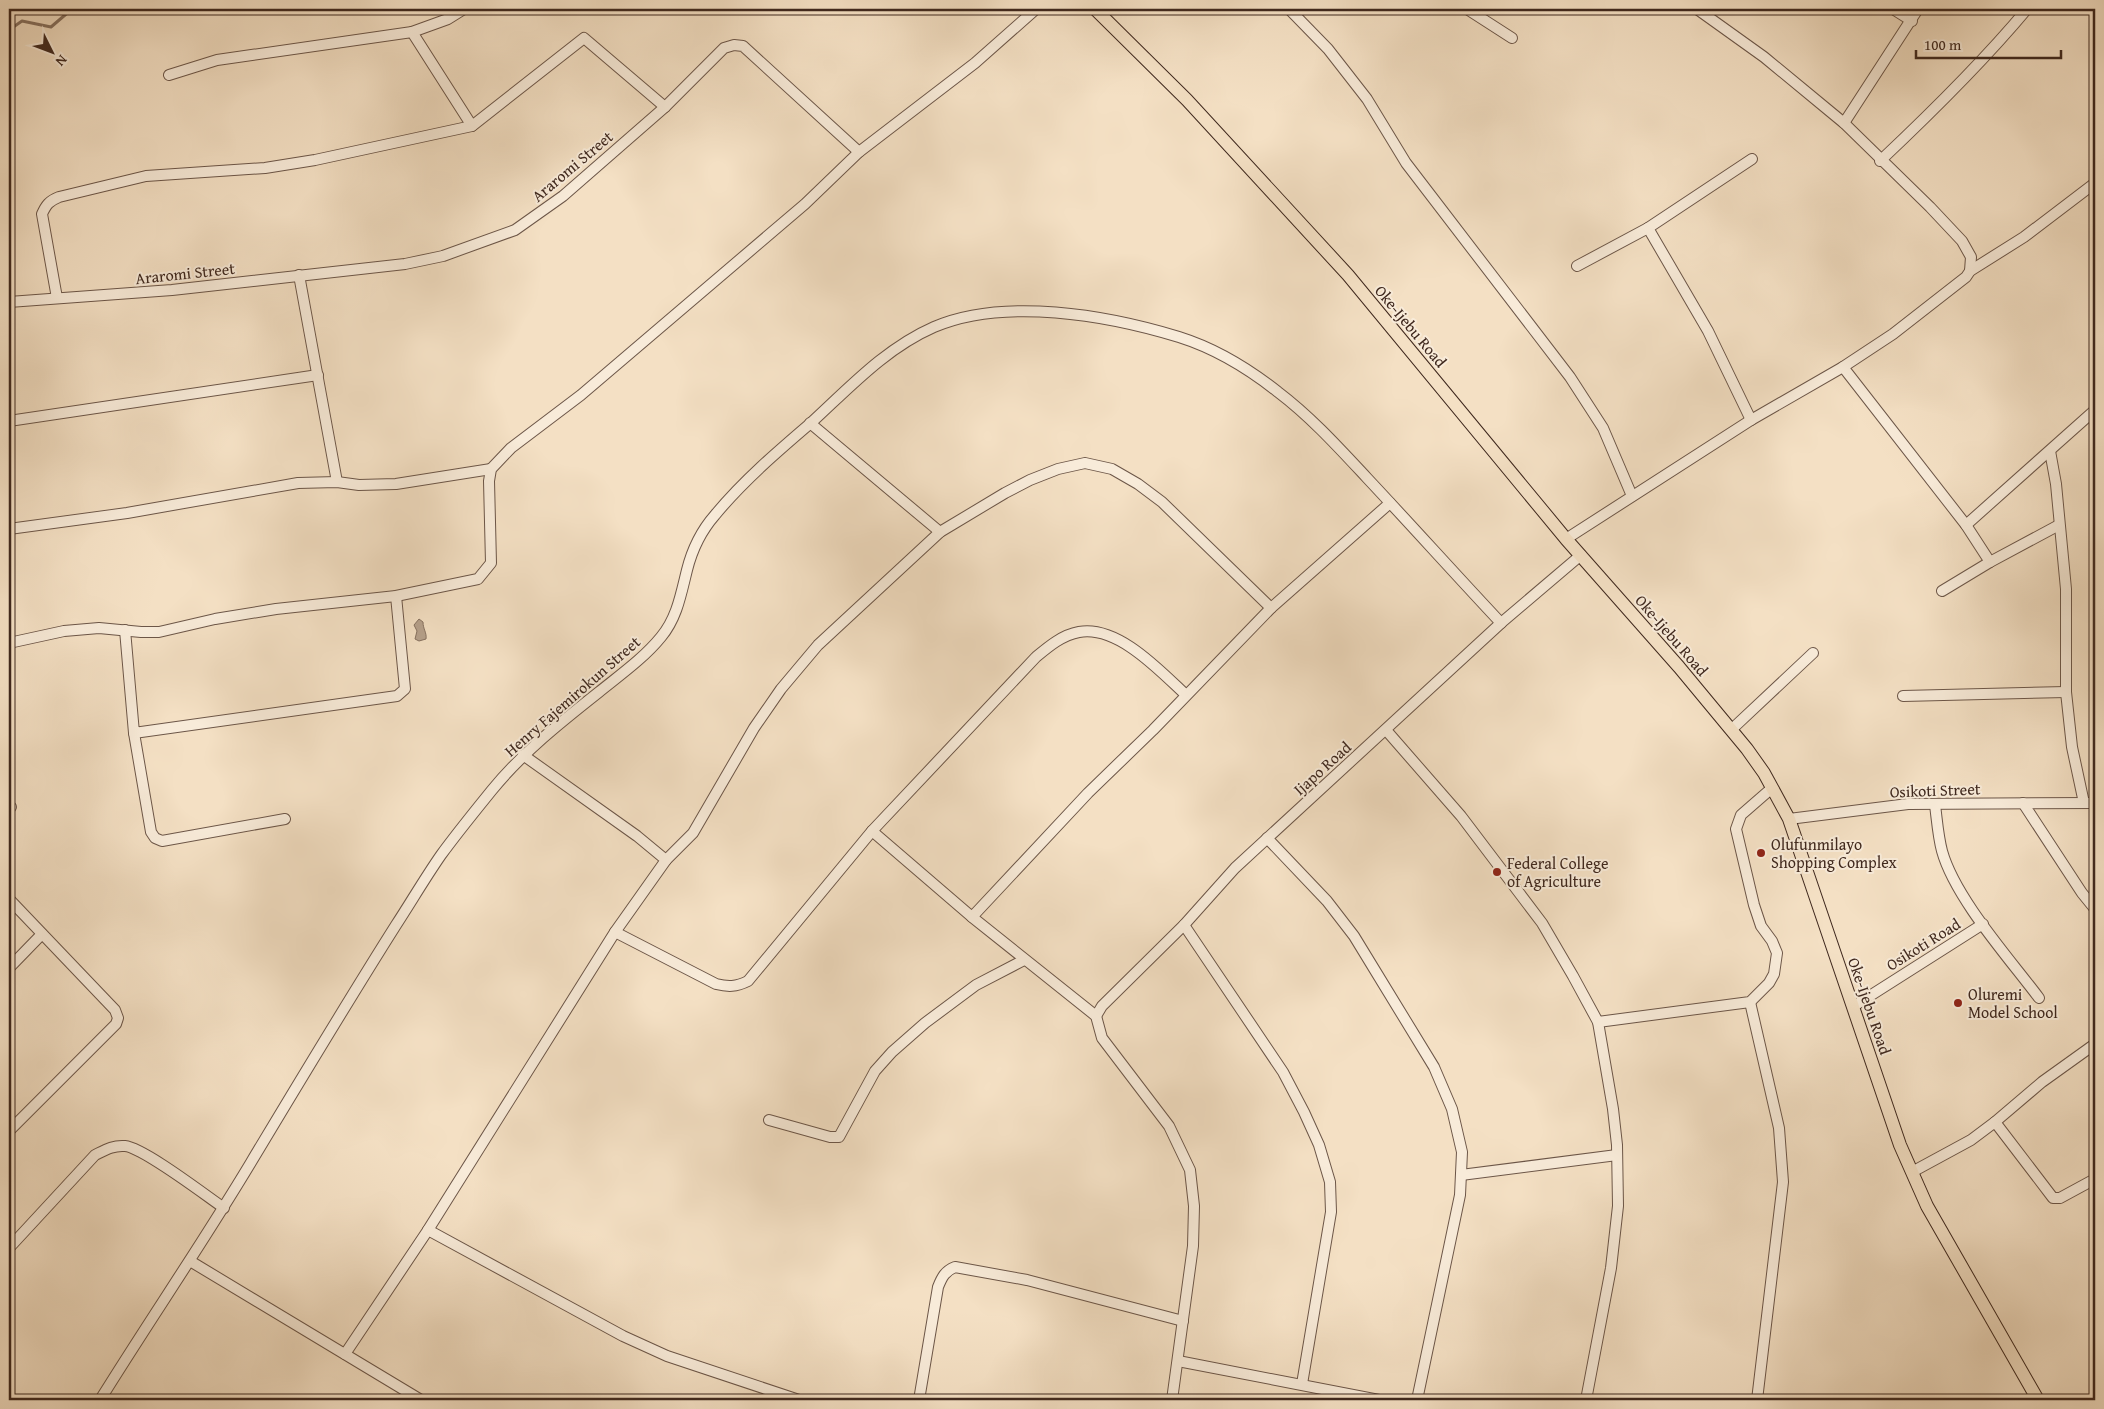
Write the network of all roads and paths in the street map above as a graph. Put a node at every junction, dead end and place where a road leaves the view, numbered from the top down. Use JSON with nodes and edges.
{"nodes":[{"id":1,"x":464,"y":9,"type":"edge"},
{"id":2,"x":1036,"y":9,"type":"edge"},
{"id":3,"x":1095,"y":9,"type":"edge"},
{"id":4,"x":1289,"y":9,"type":"edge"},
{"id":5,"x":1467,"y":9,"type":"edge"},
{"id":6,"x":1697,"y":9,"type":"edge"},
{"id":7,"x":1893,"y":9,"type":"edge"},
{"id":8,"x":1918,"y":9,"type":"edge"},
{"id":9,"x":2027,"y":9,"type":"edge"},
{"id":10,"x":1912,"y":21,"type":"junction"},
{"id":11,"x":412,"y":32,"type":"junction"},
{"id":12,"x":1512,"y":38,"type":"dead end"},
{"id":13,"x":169,"y":75,"type":"dead end"},
{"id":14,"x":665,"y":108,"type":"junction"},
{"id":15,"x":1844,"y":123,"type":"junction"},
{"id":16,"x":472,"y":126,"type":"junction"},
{"id":17,"x":859,"y":152,"type":"junction"},
{"id":18,"x":1752,"y":159,"type":"dead end"},
{"id":19,"x":1880,"y":161,"type":"junction"},
{"id":20,"x":2095,"y":183,"type":"edge"},
{"id":21,"x":1648,"y":228,"type":"junction"},
{"id":22,"x":1577,"y":266,"type":"dead end"},
{"id":23,"x":1970,"y":271,"type":"junction"},
{"id":24,"x":298,"y":275,"type":"junction"},
{"id":25,"x":57,"y":298,"type":"junction"},
{"id":26,"x":9,"y":302,"type":"edge"},
{"id":27,"x":1843,"y":367,"type":"junction"},
{"id":28,"x":318,"y":375,"type":"junction"},
{"id":29,"x":2095,"y":410,"type":"edge"},
{"id":30,"x":1751,"y":420,"type":"junction"},
{"id":31,"x":9,"y":421,"type":"edge"},
{"id":32,"x":810,"y":423,"type":"junction"},
{"id":33,"x":2050,"y":451,"type":"junction"},
{"id":34,"x":491,"y":469,"type":"junction"},
{"id":35,"x":336,"y":482,"type":"junction"},
{"id":36,"x":1632,"y":496,"type":"junction"},
{"id":37,"x":1390,"y":503,"type":"junction"},
{"id":38,"x":1966,"y":525,"type":"junction"},
{"id":39,"x":2059,"y":525,"type":"junction"},
{"id":40,"x":9,"y":529,"type":"edge"},
{"id":41,"x":940,"y":532,"type":"junction"},
{"id":42,"x":1566,"y":539,"type":"junction"},
{"id":43,"x":1580,"y":555,"type":"junction"},
{"id":44,"x":1990,"y":562,"type":"junction"},
{"id":45,"x":1942,"y":591,"type":"dead end"},
{"id":46,"x":396,"y":596,"type":"junction"},
{"id":47,"x":1271,"y":608,"type":"junction"},
{"id":48,"x":1501,"y":623,"type":"junction"},
{"id":49,"x":125,"y":630,"type":"junction"},
{"id":50,"x":9,"y":642,"type":"edge"},
{"id":51,"x":1813,"y":653,"type":"dead end"},
{"id":52,"x":2066,"y":692,"type":"junction"},
{"id":53,"x":1186,"y":695,"type":"junction"},
{"id":54,"x":1903,"y":696,"type":"dead end"},
{"id":55,"x":1386,"y":730,"type":"junction"},
{"id":56,"x":1731,"y":730,"type":"junction"},
{"id":57,"x":134,"y":733,"type":"junction"},
{"id":58,"x":523,"y":755,"type":"junction"},
{"id":59,"x":1772,"y":788,"type":"junction"},
{"id":60,"x":2023,"y":803,"type":"junction"},
{"id":61,"x":2084,"y":803,"type":"junction"},
{"id":62,"x":2095,"y":803,"type":"edge"},
{"id":63,"x":1934,"y":805,"type":"junction"},
{"id":64,"x":285,"y":819,"type":"dead end"},
{"id":65,"x":1789,"y":819,"type":"junction"},
{"id":66,"x":872,"y":831,"type":"junction"},
{"id":67,"x":1267,"y":838,"type":"junction"},
{"id":68,"x":666,"y":860,"type":"junction"},
{"id":69,"x":9,"y":899,"type":"edge"},
{"id":70,"x":2095,"y":909,"type":"edge"},
{"id":71,"x":972,"y":917,"type":"junction"},
{"id":72,"x":1983,"y":924,"type":"junction"},
{"id":73,"x":1184,"y":925,"type":"junction"},
{"id":74,"x":615,"y":932,"type":"junction"},
{"id":75,"x":42,"y":934,"type":"junction"},
{"id":76,"x":1024,"y":960,"type":"junction"},
{"id":77,"x":9,"y":968,"type":"edge"},
{"id":78,"x":2039,"y":998,"type":"dead end"},
{"id":79,"x":1750,"y":1002,"type":"junction"},
{"id":80,"x":1854,"y":1006,"type":"junction"},
{"id":81,"x":1096,"y":1016,"type":"junction"},
{"id":82,"x":1598,"y":1022,"type":"junction"},
{"id":83,"x":2095,"y":1044,"type":"edge"},
{"id":84,"x":769,"y":1120,"type":"dead end"},
{"id":85,"x":1995,"y":1122,"type":"junction"},
{"id":86,"x":9,"y":1131,"type":"edge"},
{"id":87,"x":1617,"y":1156,"type":"junction"},
{"id":88,"x":1912,"y":1172,"type":"junction"},
{"id":89,"x":1461,"y":1175,"type":"junction"},
{"id":90,"x":2095,"y":1179,"type":"edge"},
{"id":91,"x":224,"y":1208,"type":"junction"},
{"id":92,"x":428,"y":1230,"type":"junction"},
{"id":93,"x":9,"y":1248,"type":"edge"},
{"id":94,"x":190,"y":1260,"type":"junction"},
{"id":95,"x":1183,"y":1321,"type":"junction"},
{"id":96,"x":345,"y":1354,"type":"junction"},
{"id":97,"x":1178,"y":1361,"type":"junction"},
{"id":98,"x":1302,"y":1384,"type":"junction"},
{"id":99,"x":100,"y":1400,"type":"edge"},
{"id":100,"x":421,"y":1400,"type":"edge"},
{"id":101,"x":799,"y":1400,"type":"edge"},
{"id":102,"x":919,"y":1400,"type":"edge"},
{"id":103,"x":1172,"y":1400,"type":"edge"},
{"id":104,"x":1379,"y":1400,"type":"edge"},
{"id":105,"x":1416,"y":1400,"type":"edge"},
{"id":106,"x":1586,"y":1400,"type":"edge"},
{"id":107,"x":1757,"y":1400,"type":"edge"},
{"id":108,"x":2038,"y":1400,"type":"edge"}],
"edges":[{"from":1,"to":11,"type":"street"},
{"from":2,"to":17,"type":"street"},
{"from":3,"to":42,"type":"main road","name":"Oke-Ijebu Road"},
{"from":4,"to":36,"type":"street"},
{"from":5,"to":12,"type":"street"},
{"from":6,"to":15,"type":"street"},
{"from":7,"to":10,"type":"street"},
{"from":8,"to":10,"type":"street"},
{"from":9,"to":19,"type":"street"},
{"from":10,"to":15,"type":"street"},
{"from":11,"to":13,"type":"street"},
{"from":11,"to":16,"type":"street"},
{"from":14,"to":16,"type":"street"},
{"from":14,"to":17,"type":"street","name":"Araromi Street"},
{"from":14,"to":24,"type":"street","name":"Araromi Street"},
{"from":15,"to":19,"type":"street"},
{"from":16,"to":25,"type":"street"},
{"from":17,"to":34,"type":"street"},
{"from":18,"to":21,"type":"street"},
{"from":19,"to":23,"type":"street"},
{"from":20,"to":23,"type":"street"},
{"from":21,"to":22,"type":"street"},
{"from":21,"to":30,"type":"street"},
{"from":23,"to":27,"type":"street"},
{"from":24,"to":25,"type":"street","name":"Araromi Street"},
{"from":24,"to":28,"type":"street"},
{"from":25,"to":26,"type":"street","name":"Araromi Street"},
{"from":27,"to":30,"type":"street"},
{"from":27,"to":38,"type":"street"},
{"from":28,"to":31,"type":"street"},
{"from":28,"to":35,"type":"street"},
{"from":29,"to":33,"type":"street"},
{"from":30,"to":36,"type":"street"},
{"from":32,"to":37,"type":"street","name":"Henry Fajemirokun Street"},
{"from":32,"to":41,"type":"street"},
{"from":32,"to":58,"type":"street","name":"Henry Fajemirokun Street"},
{"from":33,"to":38,"type":"street"},
{"from":33,"to":39,"type":"street"},
{"from":34,"to":35,"type":"street"},
{"from":34,"to":46,"type":"street"},
{"from":35,"to":40,"type":"street"},
{"from":36,"to":42,"type":"street"},
{"from":37,"to":47,"type":"street"},
{"from":37,"to":48,"type":"street","name":"Henry Fajemirokun Street"},
{"from":38,"to":44,"type":"street"},
{"from":39,"to":44,"type":"street"},
{"from":39,"to":52,"type":"street"},
{"from":41,"to":47,"type":"street"},
{"from":41,"to":68,"type":"street"},
{"from":42,"to":43,"type":"main road","name":"Oke-Ijebu Road"},
{"from":43,"to":48,"type":"street","name":"Ijapo Road"},
{"from":43,"to":56,"type":"main road","name":"Oke-Ijebu Road"},
{"from":44,"to":45,"type":"street"},
{"from":46,"to":49,"type":"street"},
{"from":46,"to":57,"type":"street"},
{"from":47,"to":53,"type":"street"},
{"from":48,"to":55,"type":"street","name":"Ijapo Road"},
{"from":49,"to":50,"type":"street"},
{"from":49,"to":57,"type":"street"},
{"from":51,"to":56,"type":"street"},
{"from":52,"to":54,"type":"street"},
{"from":52,"to":61,"type":"street"},
{"from":53,"to":66,"type":"street"},
{"from":53,"to":71,"type":"street"},
{"from":55,"to":67,"type":"street","name":"Ijapo Road"},
{"from":55,"to":82,"type":"street"},
{"from":56,"to":59,"type":"main road","name":"Oke-Ijebu Road"},
{"from":57,"to":64,"type":"street"},
{"from":58,"to":68,"type":"street"},
{"from":58,"to":91,"type":"street","name":"Henry Fajemirokun Street"},
{"from":59,"to":65,"type":"main road","name":"Oke-Ijebu Road"},
{"from":59,"to":79,"type":"street"},
{"from":60,"to":61,"type":"street","name":"Osikoti Street"},
{"from":60,"to":63,"type":"street","name":"Osikoti Street"},
{"from":60,"to":70,"type":"street"},
{"from":61,"to":62,"type":"street","name":"Osikoti Street"},
{"from":63,"to":65,"type":"street","name":"Osikoti Street"},
{"from":63,"to":72,"type":"street"},
{"from":65,"to":80,"type":"main road","name":"Oke-Ijebu Road"},
{"from":66,"to":71,"type":"street"},
{"from":66,"to":74,"type":"street"},
{"from":67,"to":73,"type":"street","name":"Ijapo Road"},
{"from":67,"to":89,"type":"street"},
{"from":68,"to":74,"type":"street"},
{"from":69,"to":75,"type":"street"},
{"from":71,"to":76,"type":"street"},
{"from":72,"to":78,"type":"street"},
{"from":72,"to":80,"type":"street","name":"Osikoti Road"},
{"from":73,"to":81,"type":"street","name":"Ijapo Road"},
{"from":73,"to":98,"type":"street"},
{"from":74,"to":92,"type":"street"},
{"from":75,"to":77,"type":"street"},
{"from":75,"to":86,"type":"street"},
{"from":76,"to":81,"type":"street"},
{"from":76,"to":84,"type":"street"},
{"from":79,"to":82,"type":"street"},
{"from":79,"to":107,"type":"street"},
{"from":80,"to":88,"type":"main road","name":"Oke-Ijebu Road"},
{"from":81,"to":95,"type":"street"},
{"from":82,"to":87,"type":"street"},
{"from":83,"to":85,"type":"street"},
{"from":85,"to":88,"type":"street"},
{"from":85,"to":90,"type":"street"},
{"from":87,"to":89,"type":"street"},
{"from":87,"to":106,"type":"street"},
{"from":88,"to":108,"type":"main road","name":"Oke-Ijebu Road"},
{"from":89,"to":105,"type":"street"},
{"from":91,"to":93,"type":"street"},
{"from":91,"to":94,"type":"street","name":"Henry Fajemirokun Street"},
{"from":92,"to":96,"type":"street"},
{"from":92,"to":101,"type":"street"},
{"from":94,"to":96,"type":"street"},
{"from":94,"to":99,"type":"street","name":"Henry Fajemirokun Street"},
{"from":95,"to":97,"type":"street"},
{"from":95,"to":102,"type":"street"},
{"from":96,"to":100,"type":"street"},
{"from":97,"to":98,"type":"street"},
{"from":97,"to":103,"type":"street"},
{"from":98,"to":104,"type":"street"}]}
